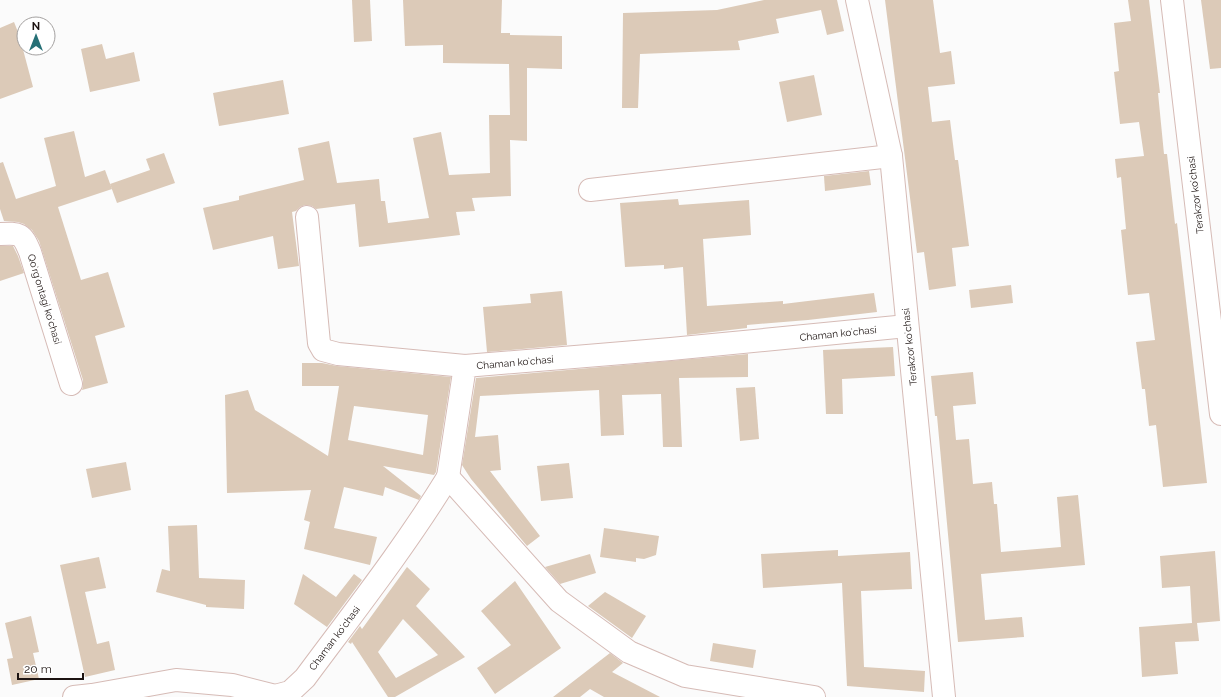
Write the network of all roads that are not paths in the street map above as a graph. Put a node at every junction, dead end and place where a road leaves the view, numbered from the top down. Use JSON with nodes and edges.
{"nodes":[{"id":1,"x":857,"y":0,"type":"edge"},
{"id":2,"x":1172,"y":0,"type":"edge"},
{"id":3,"x":891,"y":156,"type":"junction"},
{"id":4,"x":590,"y":190,"type":"dead end"},
{"id":5,"x":306,"y":217,"type":"dead end"},
{"id":6,"x":0,"y":234,"type":"edge"},
{"id":7,"x":907,"y":326,"type":"junction"},
{"id":8,"x":465,"y":366,"type":"junction"},
{"id":9,"x":71,"y":384,"type":"dead end"},
{"id":10,"x":1221,"y":414,"type":"edge"},
{"id":11,"x":448,"y":477,"type":"junction"},
{"id":12,"x":233,"y":691,"type":"edge"},
{"id":13,"x":74,"y":697,"type":"edge"},
{"id":14,"x":814,"y":697,"type":"edge"},
{"id":15,"x":944,"y":697,"type":"edge"}],
"edges":[{"from":1,"to":3,"type":"street","name":"Terakzor koʻchasi"},
{"from":2,"to":10,"type":"street","name":"Terakzor koʻchasi"},
{"from":3,"to":4,"type":"street"},
{"from":3,"to":7,"type":"street","name":"Terakzor koʻchasi"},
{"from":5,"to":8,"type":"street"},
{"from":6,"to":9,"type":"street","name":"Qoʻrgʻontagi koʻchasi"},
{"from":7,"to":8,"type":"street","name":"Chaman koʻchasi"},
{"from":7,"to":15,"type":"street","name":"Terakzor koʻchasi"},
{"from":8,"to":11,"type":"street","name":"Chaman koʻchasi"},
{"from":11,"to":12,"type":"street","name":"Chaman koʻchasi"},
{"from":11,"to":14,"type":"street"},
{"from":12,"to":13,"type":"street"}]}
